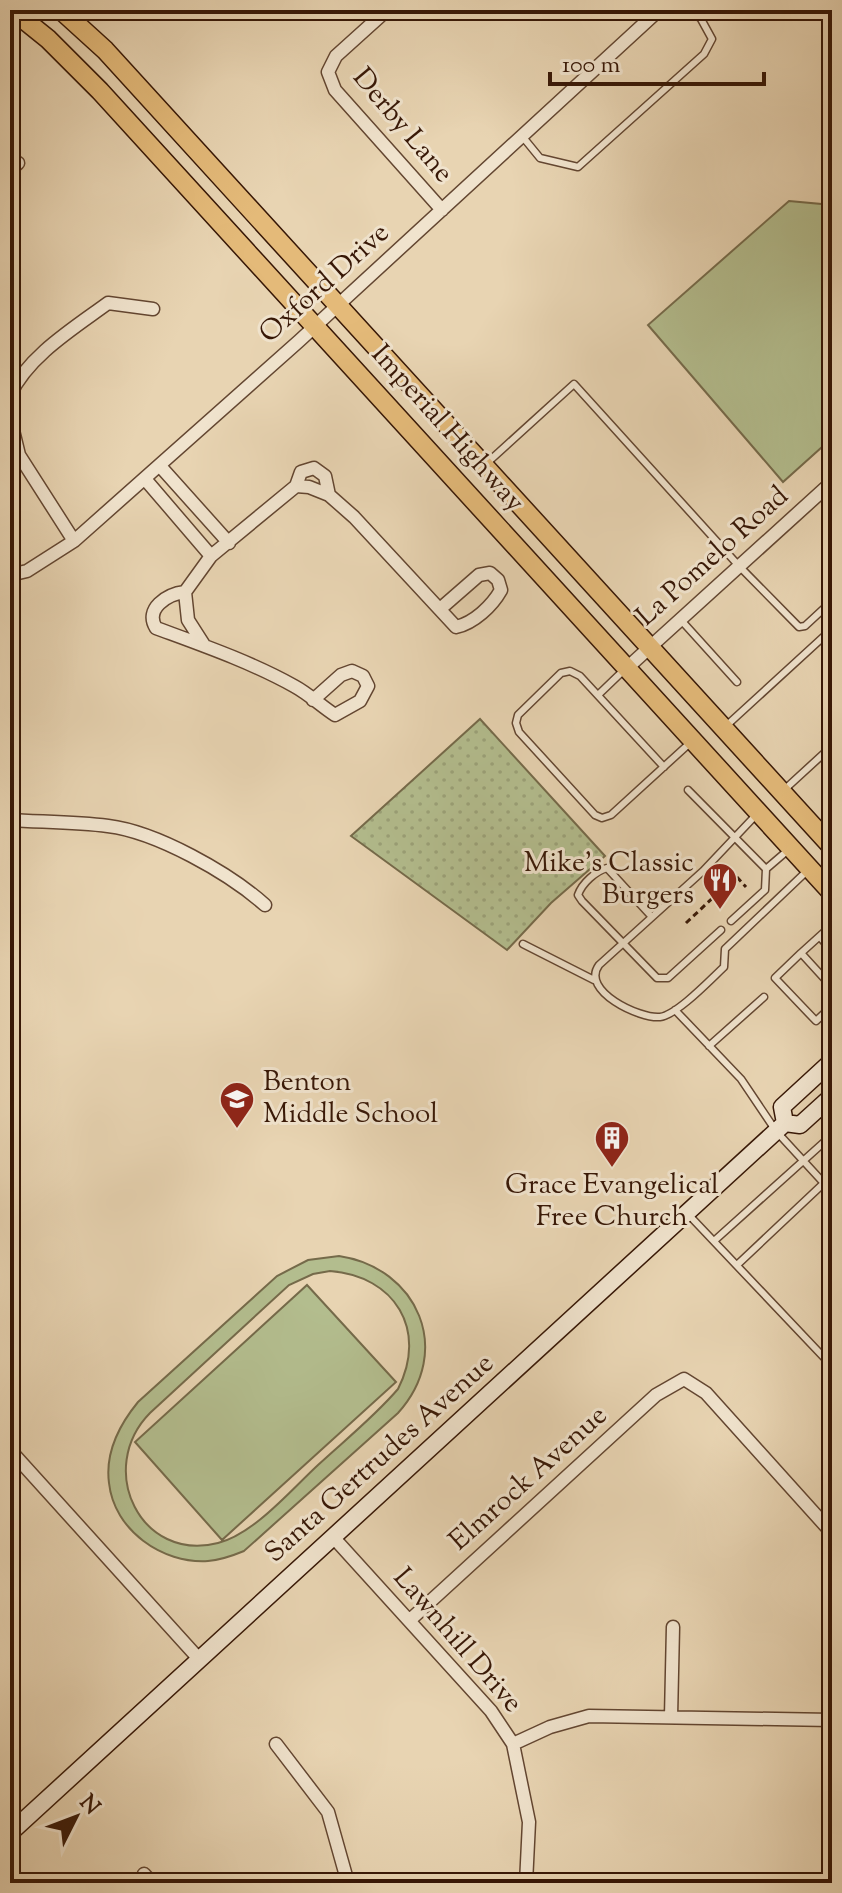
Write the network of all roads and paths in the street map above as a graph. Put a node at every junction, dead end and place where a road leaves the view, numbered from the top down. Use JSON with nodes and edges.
{"nodes":[{"id":1,"x":12,"y":10,"type":"edge"},
{"id":2,"x":61,"y":10,"type":"edge"},
{"id":3,"x":387,"y":10,"type":"edge"},
{"id":4,"x":659,"y":10,"type":"edge"},
{"id":5,"x":692,"y":10,"type":"edge"},
{"id":6,"x":522,"y":136,"type":"junction"},
{"id":7,"x":442,"y":210,"type":"junction"},
{"id":8,"x":337,"y":305,"type":"junction"},
{"id":9,"x":153,"y":309,"type":"dead end"},
{"id":10,"x":315,"y":326,"type":"junction"},
{"id":11,"x":10,"y":395,"type":"edge"},
{"id":12,"x":10,"y":418,"type":"edge"},
{"id":13,"x":160,"y":466,"type":"junction"},
{"id":14,"x":484,"y":466,"type":"junction"},
{"id":15,"x":145,"y":479,"type":"junction"},
{"id":16,"x":832,"y":482,"type":"edge"},
{"id":17,"x":296,"y":486,"type":"junction"},
{"id":18,"x":329,"y":495,"type":"junction"},
{"id":19,"x":74,"y":541,"type":"junction"},
{"id":20,"x":229,"y":543,"type":"junction"},
{"id":21,"x":211,"y":556,"type":"junction"},
{"id":22,"x":739,"y":566,"type":"junction"},
{"id":23,"x":10,"y":575,"type":"edge"},
{"id":24,"x":185,"y":592,"type":"junction"},
{"id":25,"x":832,"y":601,"type":"edge"},
{"id":26,"x":440,"y":609,"type":"junction"},
{"id":27,"x":680,"y":619,"type":"junction"},
{"id":28,"x":832,"y":629,"type":"edge"},
{"id":29,"x":204,"y":645,"type":"junction"},
{"id":30,"x":649,"y":647,"type":"junction"},
{"id":31,"x":627,"y":668,"type":"junction"},
{"id":32,"x":737,"y":682,"type":"dead end"},
{"id":33,"x":598,"y":695,"type":"junction"},
{"id":34,"x":313,"y":700,"type":"dead end"},
{"id":35,"x":724,"y":729,"type":"junction"},
{"id":36,"x":693,"y":741,"type":"junction"},
{"id":37,"x":832,"y":746,"type":"edge"},
{"id":38,"x":664,"y":767,"type":"junction"},
{"id":39,"x":688,"y":790,"type":"dead end"},
{"id":40,"x":782,"y":792,"type":"junction"},
{"id":41,"x":758,"y":812,"type":"junction"},
{"id":42,"x":10,"y":820,"type":"edge"},
{"id":43,"x":734,"y":838,"type":"junction"},
{"id":44,"x":832,"y":847,"type":"edge"},
{"id":45,"x":790,"y":848,"type":"junction"},
{"id":46,"x":766,"y":869,"type":"junction"},
{"id":47,"x":809,"y":869,"type":"junction"},
{"id":48,"x":746,"y":887,"type":"dead end"},
{"id":49,"x":832,"y":893,"type":"edge"},
{"id":50,"x":265,"y":905,"type":"dead end"},
{"id":51,"x":652,"y":917,"type":"junction"},
{"id":52,"x":731,"y":921,"type":"dead end"},
{"id":53,"x":686,"y":923,"type":"dead end"},
{"id":54,"x":832,"y":925,"type":"edge"},
{"id":55,"x":721,"y":930,"type":"dead end"},
{"id":56,"x":820,"y":937,"type":"junction"},
{"id":57,"x":523,"y":944,"type":"dead end"},
{"id":58,"x":622,"y":945,"type":"junction"},
{"id":59,"x":832,"y":951,"type":"edge"},
{"id":60,"x":801,"y":953,"type":"junction"},
{"id":61,"x":594,"y":980,"type":"junction"},
{"id":62,"x":832,"y":987,"type":"edge"},
{"id":63,"x":764,"y":997,"type":"dead end"},
{"id":64,"x":832,"y":1006,"type":"edge"},
{"id":65,"x":675,"y":1010,"type":"junction"},
{"id":66,"x":823,"y":1015,"type":"junction"},
{"id":67,"x":832,"y":1024,"type":"edge"},
{"id":68,"x":709,"y":1046,"type":"junction"},
{"id":69,"x":832,"y":1061,"type":"edge"},
{"id":70,"x":832,"y":1096,"type":"edge"},
{"id":71,"x":818,"y":1108,"type":"junction"},
{"id":72,"x":832,"y":1124,"type":"edge"},
{"id":73,"x":780,"y":1127,"type":"junction"},
{"id":74,"x":832,"y":1135,"type":"edge"},
{"id":75,"x":803,"y":1160,"type":"junction"},
{"id":76,"x":824,"y":1183,"type":"junction"},
{"id":77,"x":832,"y":1192,"type":"edge"},
{"id":78,"x":687,"y":1213,"type":"junction"},
{"id":79,"x":714,"y":1241,"type":"junction"},
{"id":80,"x":737,"y":1265,"type":"junction"},
{"id":81,"x":832,"y":1366,"type":"edge"},
{"id":82,"x":10,"y":1450,"type":"edge"},
{"id":83,"x":832,"y":1533,"type":"edge"},
{"id":84,"x":334,"y":1538,"type":"junction"},
{"id":85,"x":410,"y":1620,"type":"junction"},
{"id":86,"x":673,"y":1627,"type":"dead end"},
{"id":87,"x":199,"y":1659,"type":"junction"},
{"id":88,"x":671,"y":1717,"type":"junction"},
{"id":89,"x":832,"y":1720,"type":"edge"},
{"id":90,"x":276,"y":1744,"type":"dead end"},
{"id":91,"x":513,"y":1744,"type":"junction"},
{"id":92,"x":10,"y":1833,"type":"edge"},
{"id":93,"x":348,"y":1883,"type":"edge"},
{"id":94,"x":526,"y":1883,"type":"edge"}],
"edges":[{"from":1,"to":10,"type":"main road","name":"Imperial Highway"},
{"from":2,"to":8,"type":"main road","name":"Imperial Highway"},
{"from":3,"to":7,"type":"street","name":"Derby Lane"},
{"from":4,"to":6,"type":"street","name":"Oxford Drive"},
{"from":5,"to":6,"type":"lane"},
{"from":6,"to":7,"type":"street","name":"Oxford Drive"},
{"from":7,"to":8,"type":"street","name":"Oxford Drive"},
{"from":8,"to":10,"type":"street","name":"Oxford Drive"},
{"from":8,"to":14,"type":"main road","name":"Imperial Highway"},
{"from":9,"to":11,"type":"street"},
{"from":10,"to":13,"type":"street","name":"Oxford Drive"},
{"from":10,"to":31,"type":"main road","name":"Imperial Highway"},
{"from":12,"to":19,"type":"street"},
{"from":13,"to":15,"type":"street","name":"Oxford Drive"},
{"from":13,"to":20,"type":"street"},
{"from":14,"to":22,"type":"lane"},
{"from":14,"to":30,"type":"main road","name":"Imperial Highway"},
{"from":15,"to":19,"type":"street","name":"Oxford Drive"},
{"from":15,"to":21,"type":"street"},
{"from":16,"to":22,"type":"street","name":"La Pomelo Road"},
{"from":17,"to":18,"type":"street"},
{"from":17,"to":18,"type":"street"},
{"from":17,"to":20,"type":"street"},
{"from":18,"to":26,"type":"street"},
{"from":19,"to":23,"type":"street","name":"Oxford Drive"},
{"from":20,"to":21,"type":"street"},
{"from":21,"to":24,"type":"street"},
{"from":22,"to":25,"type":"lane"},
{"from":22,"to":27,"type":"street","name":"La Pomelo Road"},
{"from":24,"to":29,"type":"street"},
{"from":24,"to":29,"type":"street"},
{"from":26,"to":26,"type":"street"},
{"from":27,"to":30,"type":"street","name":"La Pomelo Road"},
{"from":27,"to":32,"type":"lane"},
{"from":28,"to":35,"type":"lane"},
{"from":29,"to":34,"type":"street"},
{"from":30,"to":31,"type":"street","name":"La Pomelo Road"},
{"from":30,"to":35,"type":"main road","name":"Imperial Highway"},
{"from":31,"to":33,"type":"lane"},
{"from":31,"to":36,"type":"main road","name":"Imperial Highway"},
{"from":33,"to":38,"type":"lane"},
{"from":33,"to":38,"type":"lane"},
{"from":35,"to":40,"type":"main road","name":"Imperial Highway"},
{"from":36,"to":38,"type":"lane"},
{"from":36,"to":41,"type":"main road","name":"Imperial Highway"},
{"from":37,"to":40,"type":"lane"},
{"from":39,"to":43,"type":"lane"},
{"from":40,"to":41,"type":"main road"},
{"from":40,"to":44,"type":"main road","name":"Imperial Highway"},
{"from":41,"to":43,"type":"lane"},
{"from":41,"to":45,"type":"main road","name":"Imperial Highway"},
{"from":42,"to":50,"type":"street"},
{"from":43,"to":46,"type":"lane"},
{"from":43,"to":51,"type":"lane"},
{"from":45,"to":46,"type":"lane"},
{"from":45,"to":47,"type":"main road","name":"Imperial Highway"},
{"from":46,"to":52,"type":"lane"},
{"from":47,"to":49,"type":"main road","name":"Imperial Highway"},
{"from":47,"to":65,"type":"lane"},
{"from":48,"to":53,"type":"path"},
{"from":51,"to":58,"type":"lane"},
{"from":51,"to":58,"type":"lane"},
{"from":54,"to":56,"type":"lane"},
{"from":55,"to":58,"type":"lane"},
{"from":56,"to":59,"type":"lane"},
{"from":56,"to":60,"type":"lane"},
{"from":57,"to":61,"type":"lane"},
{"from":58,"to":61,"type":"lane"},
{"from":60,"to":62,"type":"lane"},
{"from":60,"to":66,"type":"lane"},
{"from":61,"to":65,"type":"lane"},
{"from":63,"to":68,"type":"lane"},
{"from":64,"to":66,"type":"lane"},
{"from":65,"to":68,"type":"lane"},
{"from":66,"to":67,"type":"lane"},
{"from":68,"to":73,"type":"lane"},
{"from":69,"to":73,"type":"main road","name":"Santa Gertrudes Avenue"},
{"from":70,"to":71,"type":"main road","name":"Santa Gertrudes Avenue"},
{"from":71,"to":72,"type":"lane"},
{"from":71,"to":73,"type":"main road","name":"Santa Gertrudes Avenue"},
{"from":73,"to":75,"type":"lane"},
{"from":73,"to":78,"type":"main road","name":"Santa Gertrudes Avenue"},
{"from":74,"to":75,"type":"lane"},
{"from":75,"to":76,"type":"lane"},
{"from":75,"to":79,"type":"lane"},
{"from":76,"to":77,"type":"lane"},
{"from":76,"to":80,"type":"lane"},
{"from":78,"to":79,"type":"lane"},
{"from":78,"to":84,"type":"main road","name":"Santa Gertrudes Avenue"},
{"from":79,"to":80,"type":"lane"},
{"from":80,"to":81,"type":"lane"},
{"from":82,"to":87,"type":"street"},
{"from":83,"to":85,"type":"street","name":"Elmrock Avenue"},
{"from":84,"to":85,"type":"street","name":"Lawnhill Drive"},
{"from":84,"to":87,"type":"main road","name":"Santa Gertrudes Avenue"},
{"from":85,"to":91,"type":"street","name":"Lawnhill Drive"},
{"from":86,"to":88,"type":"street"},
{"from":87,"to":92,"type":"main road","name":"Santa Gertrudes Avenue"},
{"from":88,"to":89,"type":"street"},
{"from":88,"to":91,"type":"street"},
{"from":90,"to":93,"type":"street"},
{"from":91,"to":94,"type":"street","name":"Lawnhill Drive"}]}
